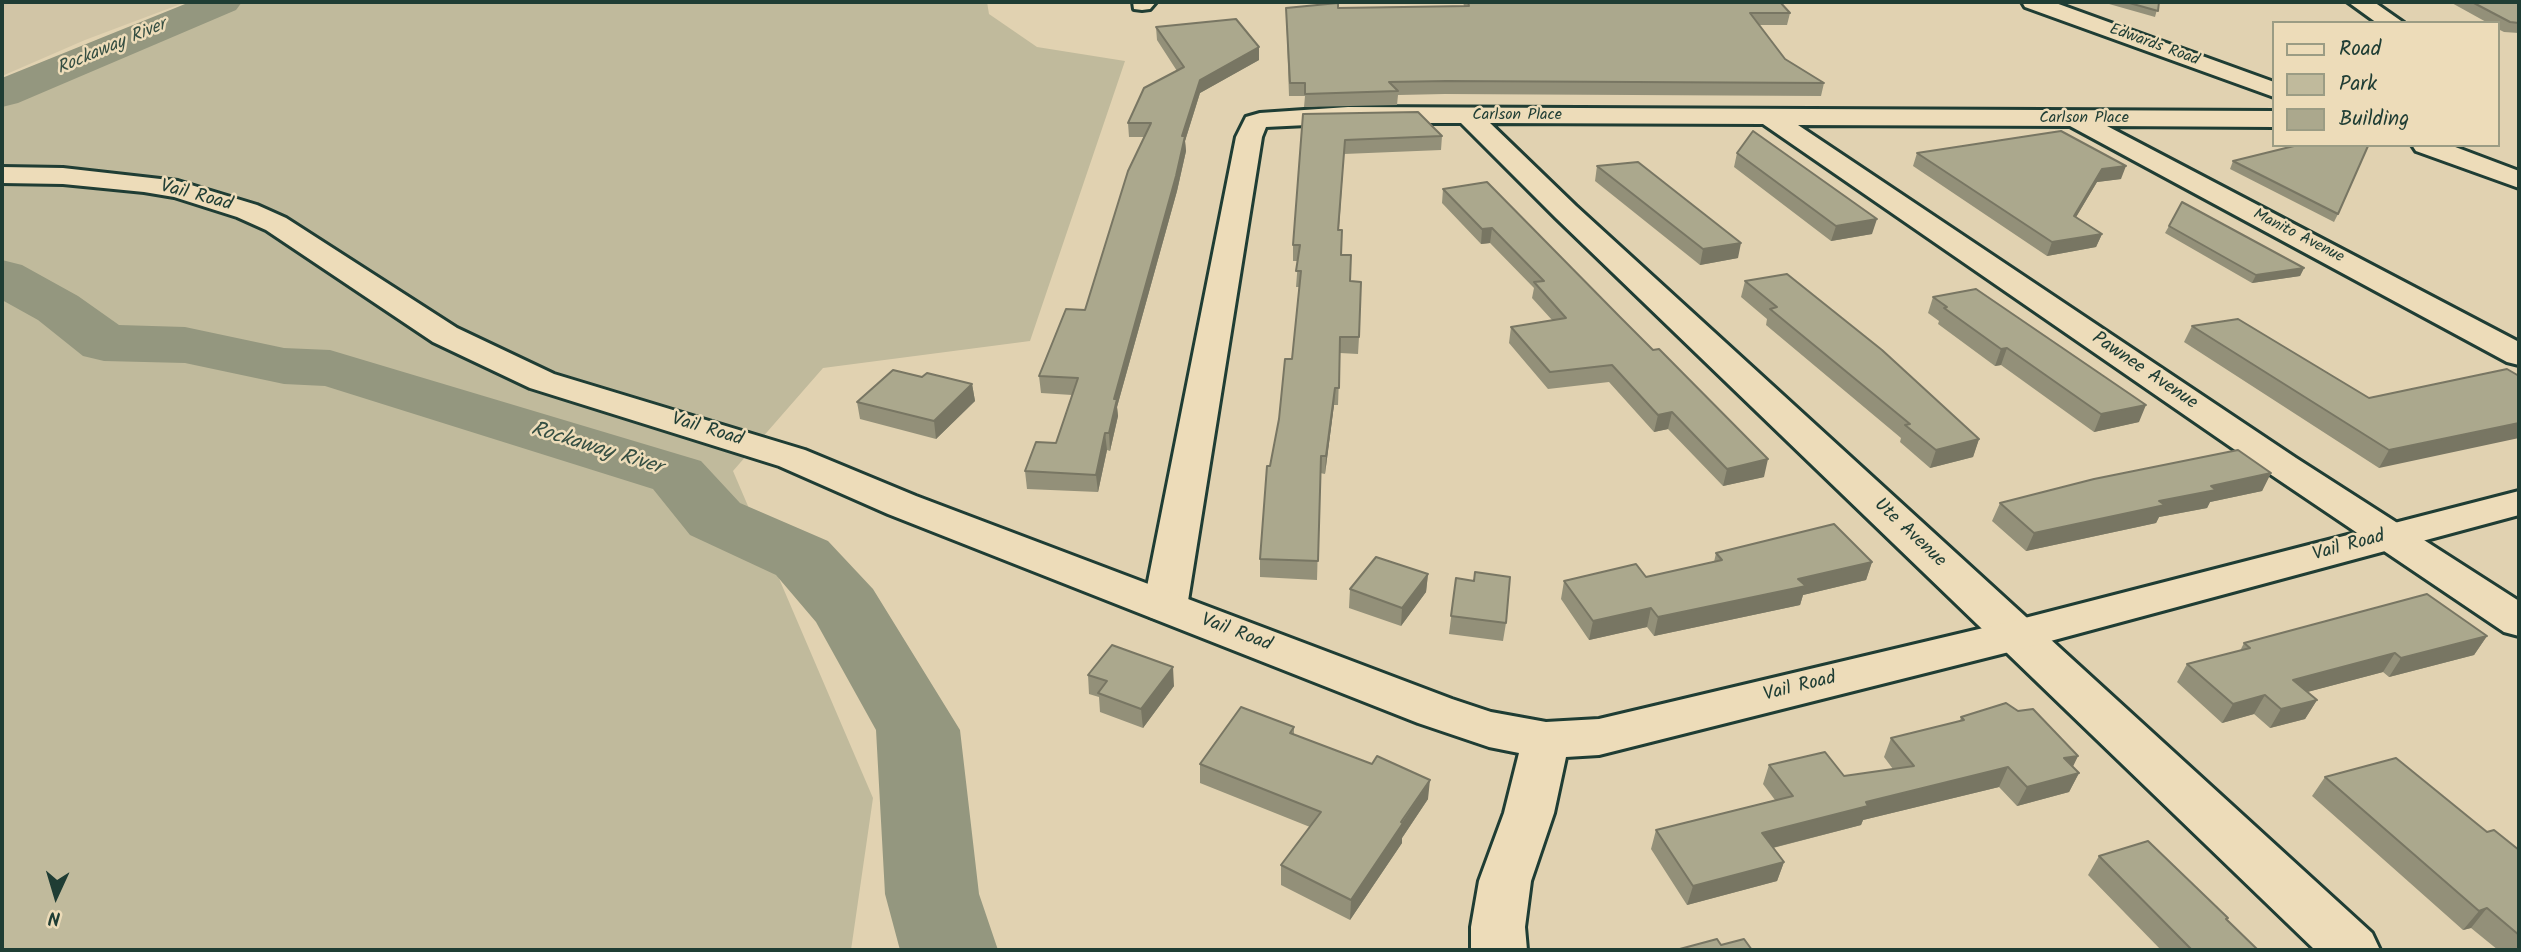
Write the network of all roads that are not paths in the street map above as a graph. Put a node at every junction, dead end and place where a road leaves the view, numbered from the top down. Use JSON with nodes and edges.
{"nodes":[{"id":1,"x":2033,"y":2,"type":"edge"},
{"id":2,"x":2359,"y":2,"type":"edge"},
{"id":3,"x":2390,"y":21,"type":"edge"},
{"id":4,"x":2272,"y":89,"type":"edge"},
{"id":5,"x":1468,"y":116,"type":"junction"},
{"id":6,"x":1771,"y":118,"type":"junction"},
{"id":7,"x":2076,"y":119,"type":"junction"},
{"id":8,"x":2272,"y":119,"type":"edge"},
{"id":9,"x":2430,"y":147,"type":"edge"},
{"id":10,"x":2,"y":175,"type":"edge"},
{"id":11,"x":2519,"y":180,"type":"edge"},
{"id":12,"x":2519,"y":355,"type":"edge"},
{"id":13,"x":2519,"y":503,"type":"edge"},
{"id":14,"x":2391,"y":535,"type":"junction"},
{"id":15,"x":1165,"y":607,"type":"junction"},
{"id":16,"x":2519,"y":621,"type":"edge"},
{"id":17,"x":2017,"y":635,"type":"junction"},
{"id":18,"x":1546,"y":740,"type":"junction"},
{"id":19,"x":1499,"y":950,"type":"edge"},
{"id":20,"x":2352,"y":950,"type":"edge"}],
"edges":[{"from":1,"to":4,"type":"street","name":"Edwards Road"},
{"from":2,"to":3,"type":"street"},
{"from":5,"to":6,"type":"street","name":"Carlson Place"},
{"from":5,"to":15,"type":"street","name":"Carlson Place"},
{"from":5,"to":17,"type":"street","name":"Ute Avenue"},
{"from":6,"to":7,"type":"street","name":"Carlson Place"},
{"from":6,"to":14,"type":"street","name":"Pawnee Avenue"},
{"from":7,"to":8,"type":"street","name":"Carlson Place"},
{"from":7,"to":12,"type":"street","name":"Manito Avenue"},
{"from":9,"to":11,"type":"street"},
{"from":10,"to":15,"type":"street","name":"Vail Road"},
{"from":13,"to":14,"type":"street","name":"Vail Road"},
{"from":14,"to":16,"type":"street","name":"Pawnee Avenue"},
{"from":14,"to":17,"type":"street","name":"Vail Road"},
{"from":15,"to":18,"type":"street","name":"Vail Road"},
{"from":17,"to":18,"type":"street","name":"Vail Road"},
{"from":17,"to":20,"type":"street","name":"Ute Avenue"},
{"from":18,"to":19,"type":"street"}]}
